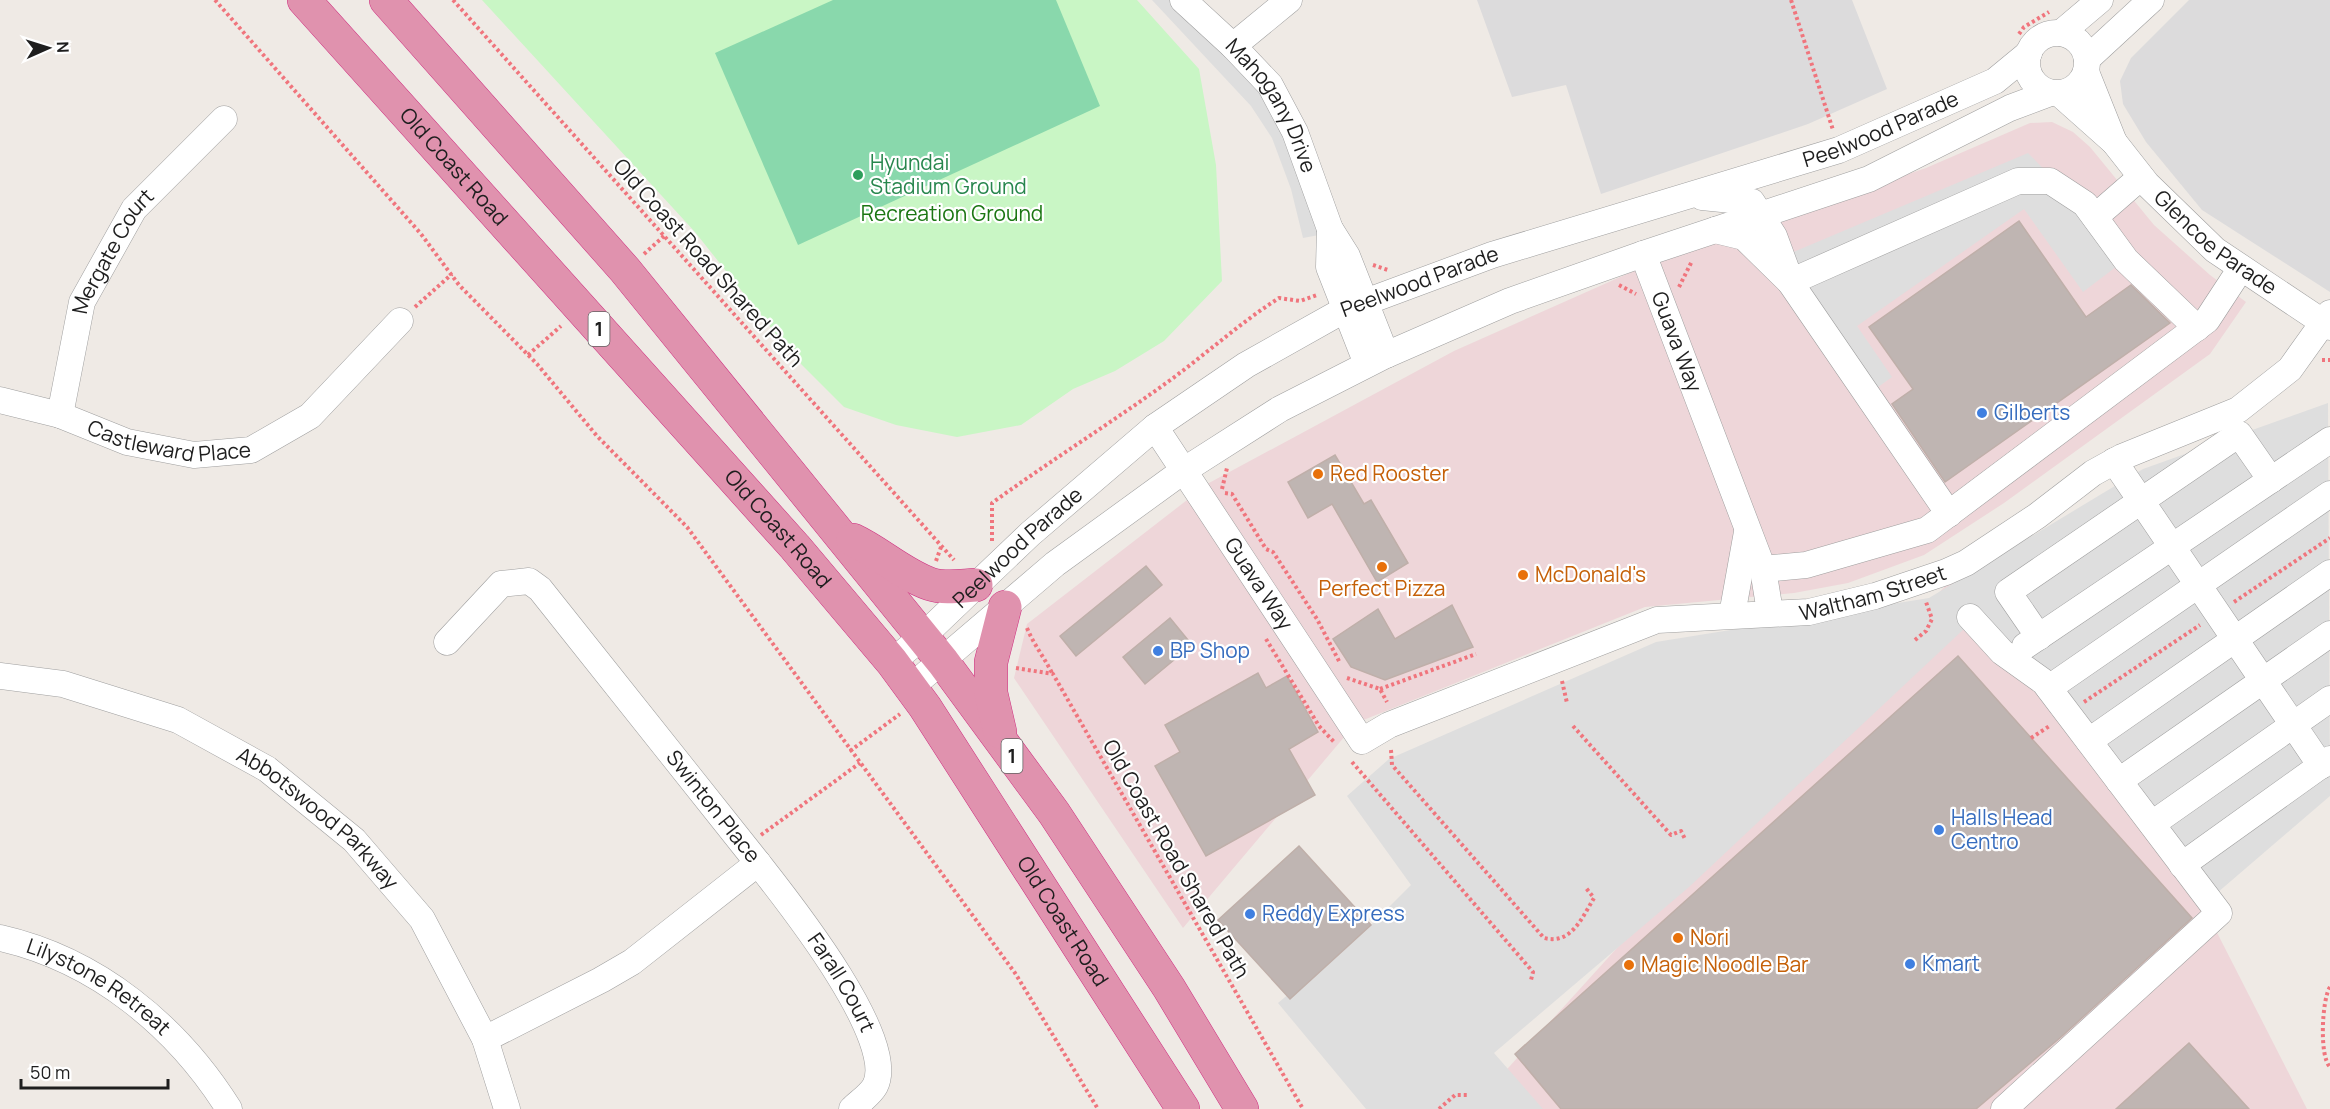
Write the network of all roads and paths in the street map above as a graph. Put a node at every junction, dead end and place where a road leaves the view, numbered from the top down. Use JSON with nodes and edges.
{"nodes":[{"id":1,"x":215,"y":0,"type":"edge"},
{"id":2,"x":304,"y":0,"type":"edge"},
{"id":3,"x":386,"y":0,"type":"edge"},
{"id":4,"x":453,"y":0,"type":"edge"},
{"id":5,"x":1183,"y":0,"type":"edge"},
{"id":6,"x":1289,"y":0,"type":"edge"},
{"id":7,"x":1791,"y":0,"type":"edge"},
{"id":8,"x":2100,"y":0,"type":"edge"},
{"id":9,"x":2151,"y":0,"type":"edge"},
{"id":10,"x":2061,"y":33,"type":"junction"},
{"id":11,"x":1233,"y":46,"type":"junction"},
{"id":12,"x":2029,"y":53,"type":"junction"},
{"id":13,"x":2087,"y":65,"type":"junction"},
{"id":14,"x":2055,"y":94,"type":"junction"},
{"id":15,"x":224,"y":119,"type":"dead end"},
{"id":16,"x":1833,"y":132,"type":"dead end"},
{"id":17,"x":2114,"y":142,"type":"junction"},
{"id":18,"x":2141,"y":177,"type":"junction"},
{"id":19,"x":1684,"y":196,"type":"junction"},
{"id":20,"x":1761,"y":215,"type":"junction"},
{"id":21,"x":2095,"y":217,"type":"junction"},
{"id":22,"x":1714,"y":230,"type":"junction"},
{"id":23,"x":1643,"y":254,"type":"junction"},
{"id":24,"x":2241,"y":268,"type":"junction"},
{"id":25,"x":452,"y":274,"type":"junction"},
{"id":26,"x":1790,"y":282,"type":"junction"},
{"id":27,"x":1354,"y":305,"type":"junction"},
{"id":28,"x":400,"y":321,"type":"joint"},
{"id":29,"x":2328,"y":321,"type":"edge"},
{"id":30,"x":2197,"y":328,"type":"junction"},
{"id":31,"x":1377,"y":359,"type":"junction"},
{"id":32,"x":0,"y":400,"type":"edge"},
{"id":33,"x":60,"y":415,"type":"junction"},
{"id":34,"x":1155,"y":427,"type":"junction"},
{"id":35,"x":2330,"y":440,"type":"edge"},
{"id":36,"x":2114,"y":461,"type":"junction"},
{"id":37,"x":1183,"y":471,"type":"junction"},
{"id":38,"x":2271,"y":480,"type":"junction"},
{"id":39,"x":2330,"y":494,"type":"edge"},
{"id":40,"x":2141,"y":501,"type":"junction"},
{"id":41,"x":1949,"y":514,"type":"junction"},
{"id":42,"x":1747,"y":531,"type":"junction"},
{"id":43,"x":840,"y":534,"type":"junction"},
{"id":44,"x":2330,"y":538,"type":"edge"},
{"id":45,"x":941,"y":547,"type":"dead end"},
{"id":46,"x":2172,"y":547,"type":"junction"},
{"id":47,"x":1763,"y":569,"type":"junction"},
{"id":48,"x":2330,"y":573,"type":"edge"},
{"id":49,"x":976,"y":585,"type":"junction"},
{"id":50,"x":2198,"y":585,"type":"junction"},
{"id":51,"x":1770,"y":612,"type":"junction"},
{"id":52,"x":2217,"y":613,"type":"junction"},
{"id":53,"x":1014,"y":614,"type":"junction"},
{"id":54,"x":1732,"y":615,"type":"junction"},
{"id":55,"x":1970,"y":617,"type":"dead end"},
{"id":56,"x":2330,"y":634,"type":"edge"},
{"id":57,"x":922,"y":637,"type":"junction"},
{"id":58,"x":2038,"y":637,"type":"junction"},
{"id":59,"x":1265,"y":638,"type":"dead end"},
{"id":60,"x":2235,"y":639,"type":"junction"},
{"id":61,"x":447,"y":642,"type":"dead end"},
{"id":62,"x":1476,"y":654,"type":"dead end"},
{"id":63,"x":2009,"y":657,"type":"junction"},
{"id":64,"x":892,"y":662,"type":"junction"},
{"id":65,"x":943,"y":662,"type":"junction"},
{"id":66,"x":1007,"y":666,"type":"dead end"},
{"id":67,"x":1053,"y":674,"type":"junction"},
{"id":68,"x":0,"y":676,"type":"edge"},
{"id":69,"x":1562,"y":680,"type":"dead end"},
{"id":70,"x":2263,"y":681,"type":"junction"},
{"id":71,"x":911,"y":687,"type":"junction"},
{"id":72,"x":2049,"y":688,"type":"junction"},
{"id":73,"x":1380,"y":689,"type":"dead end"},
{"id":74,"x":2330,"y":699,"type":"edge"},
{"id":75,"x":1567,"y":703,"type":"dead end"},
{"id":76,"x":2068,"y":713,"type":"junction"},
{"id":77,"x":2293,"y":725,"type":"junction"},
{"id":78,"x":1573,"y":726,"type":"dead end"},
{"id":79,"x":2031,"y":738,"type":"dead end"},
{"id":80,"x":2089,"y":741,"type":"junction"},
{"id":81,"x":1002,"y":742,"type":"junction"},
{"id":82,"x":1337,"y":746,"type":"dead end"},
{"id":83,"x":1354,"y":747,"type":"junction"},
{"id":84,"x":2325,"y":762,"type":"edge"},
{"id":85,"x":860,"y":763,"type":"junction"},
{"id":86,"x":2119,"y":781,"type":"junction"},
{"id":87,"x":2152,"y":824,"type":"junction"},
{"id":88,"x":1685,"y":839,"type":"dead end"},
{"id":89,"x":752,"y":855,"type":"junction"},
{"id":90,"x":2182,"y":865,"type":"junction"},
{"id":91,"x":1586,"y":888,"type":"dead end"},
{"id":92,"x":1567,"y":937,"type":"dead end"},
{"id":93,"x":0,"y":938,"type":"edge"},
{"id":94,"x":1531,"y":980,"type":"dead end"},
{"id":95,"x":2330,"y":987,"type":"edge"},
{"id":96,"x":485,"y":1039,"type":"junction"},
{"id":97,"x":2330,"y":1067,"type":"edge"},
{"id":98,"x":1467,"y":1095,"type":"dead end"},
{"id":99,"x":229,"y":1109,"type":"edge"},
{"id":100,"x":507,"y":1109,"type":"edge"},
{"id":101,"x":852,"y":1109,"type":"edge"},
{"id":102,"x":1098,"y":1109,"type":"edge"},
{"id":103,"x":1183,"y":1109,"type":"edge"},
{"id":104,"x":1242,"y":1109,"type":"edge"},
{"id":105,"x":1303,"y":1109,"type":"edge"},
{"id":106,"x":1439,"y":1109,"type":"edge"},
{"id":107,"x":2004,"y":1109,"type":"edge"}],
"edges":[{"from":1,"to":25,"type":"path"},
{"from":2,"to":64,"type":"highway","name":"Old Coast Road","number":"1"},
{"from":3,"to":43,"type":"highway","name":"Old Coast Road","number":"1"},
{"from":4,"to":45,"type":"path","name":"Old Coast Road Shared Path"},
{"from":5,"to":11,"type":"street","name":"Mahogany Drive"},
{"from":6,"to":11,"type":"street"},
{"from":7,"to":16,"type":"path"},
{"from":8,"to":10,"type":"street"},
{"from":9,"to":13,"type":"street"},
{"from":10,"to":12,"type":"street"},
{"from":10,"to":13,"type":"street"},
{"from":11,"to":27,"type":"street","name":"Mahogany Drive"},
{"from":12,"to":14,"type":"street"},
{"from":12,"to":19,"type":"street","name":"Peelwood Parade"},
{"from":13,"to":14,"type":"street"},
{"from":13,"to":17,"type":"street","name":"Glencoe Parade"},
{"from":14,"to":17,"type":"street","name":"Glencoe Parade"},
{"from":14,"to":20,"type":"street","name":"Peelwood Parade"},
{"from":15,"to":33,"type":"street","name":"Mergate Court"},
{"from":17,"to":18,"type":"street","name":"Glencoe Parade"},
{"from":18,"to":21,"type":"street"},
{"from":18,"to":24,"type":"street","name":"Glencoe Parade"},
{"from":19,"to":20,"type":"street"},
{"from":19,"to":27,"type":"street","name":"Peelwood Parade"},
{"from":20,"to":22,"type":"street","name":"Peelwood Parade"},
{"from":20,"to":26,"type":"street"},
{"from":21,"to":26,"type":"street"},
{"from":21,"to":30,"type":"street"},
{"from":22,"to":23,"type":"street","name":"Peelwood Parade"},
{"from":22,"to":26,"type":"street"},
{"from":23,"to":31,"type":"street","name":"Peelwood Parade"},
{"from":23,"to":42,"type":"street","name":"Guava Way"},
{"from":24,"to":29,"type":"street","name":"Glencoe Parade"},
{"from":24,"to":30,"type":"street"},
{"from":25,"to":28,"type":"path"},
{"from":25,"to":85,"type":"path"},
{"from":26,"to":41,"type":"street"},
{"from":27,"to":31,"type":"street","name":"Mahogany Drive"},
{"from":27,"to":34,"type":"street","name":"Peelwood Parade"},
{"from":28,"to":33,"type":"street","name":"Castleward Place"},
{"from":29,"to":36,"type":"street","name":"Waltham Street"},
{"from":30,"to":41,"type":"street"},
{"from":31,"to":37,"type":"street","name":"Peelwood Parade"},
{"from":32,"to":33,"type":"street","name":"Castleward Place"},
{"from":34,"to":37,"type":"street","name":"Guava Way"},
{"from":34,"to":49,"type":"street","name":"Peelwood Parade"},
{"from":35,"to":38,"type":"street"},
{"from":36,"to":40,"type":"street"},
{"from":36,"to":51,"type":"street","name":"Waltham Street"},
{"from":37,"to":53,"type":"street","name":"Peelwood Parade"},
{"from":37,"to":83,"type":"street","name":"Guava Way"},
{"from":38,"to":40,"type":"street"},
{"from":38,"to":46,"type":"street"},
{"from":39,"to":50,"type":"street"},
{"from":40,"to":46,"type":"street"},
{"from":40,"to":58,"type":"street"},
{"from":41,"to":47,"type":"street"},
{"from":42,"to":47,"type":"street","name":"Guava Way"},
{"from":42,"to":54,"type":"street"},
{"from":43,"to":49,"type":"highway"},
{"from":43,"to":57,"type":"highway","name":"Old Coast Road","number":"1"},
{"from":44,"to":52,"type":"path"},
{"from":46,"to":50,"type":"street"},
{"from":46,"to":58,"type":"street"},
{"from":47,"to":51,"type":"street","name":"Guava Way"},
{"from":48,"to":60,"type":"street"},
{"from":49,"to":57,"type":"street","name":"Peelwood Parade"},
{"from":50,"to":52,"type":"street"},
{"from":50,"to":72,"type":"street"},
{"from":51,"to":54,"type":"street","name":"Waltham Street"},
{"from":52,"to":60,"type":"street"},
{"from":52,"to":76,"type":"path"},
{"from":53,"to":65,"type":"street","name":"Peelwood Parade"},
{"from":53,"to":67,"type":"path","name":"Old Coast Road Shared Path"},
{"from":53,"to":81,"type":"highway"},
{"from":54,"to":83,"type":"street","name":"Waltham Street"},
{"from":55,"to":63,"type":"street"},
{"from":56,"to":70,"type":"street"},
{"from":57,"to":64,"type":"street","name":"Peelwood Parade"},
{"from":57,"to":65,"type":"highway","name":"Old Coast Road","number":"1"},
{"from":58,"to":63,"type":"street"},
{"from":59,"to":82,"type":"path"},
{"from":60,"to":70,"type":"street"},
{"from":60,"to":80,"type":"street"},
{"from":61,"to":89,"type":"street","name":"Swinton Place"},
{"from":62,"to":73,"type":"path"},
{"from":63,"to":72,"type":"street"},
{"from":64,"to":71,"type":"highway","name":"Old Coast Road","number":"1"},
{"from":65,"to":71,"type":"street","name":"Peelwood Parade"},
{"from":65,"to":81,"type":"highway","name":"Old Coast Road","number":"1"},
{"from":66,"to":67,"type":"path"},
{"from":67,"to":105,"type":"path","name":"Old Coast Road Shared Path"},
{"from":68,"to":96,"type":"street","name":"Abbotswood Parkway"},
{"from":69,"to":75,"type":"path"},
{"from":70,"to":77,"type":"street"},
{"from":70,"to":86,"type":"street"},
{"from":71,"to":103,"type":"highway","name":"Old Coast Road","number":"1"},
{"from":72,"to":76,"type":"street"},
{"from":74,"to":77,"type":"street"},
{"from":76,"to":79,"type":"path"},
{"from":76,"to":80,"type":"street"},
{"from":77,"to":84,"type":"street"},
{"from":77,"to":87,"type":"street"},
{"from":78,"to":88,"type":"path"},
{"from":80,"to":86,"type":"street"},
{"from":81,"to":104,"type":"highway","name":"Old Coast Road","number":"1"},
{"from":83,"to":94,"type":"path"},
{"from":84,"to":90,"type":"street"},
{"from":85,"to":89,"type":"path"},
{"from":85,"to":102,"type":"path"},
{"from":86,"to":87,"type":"street"},
{"from":87,"to":90,"type":"street"},
{"from":89,"to":96,"type":"street","name":"Swinton Place"},
{"from":89,"to":101,"type":"street","name":"Farall Court"},
{"from":90,"to":107,"type":"street"},
{"from":91,"to":92,"type":"path"},
{"from":93,"to":99,"type":"street","name":"Lilystone Retreat"},
{"from":95,"to":97,"type":"path"},
{"from":96,"to":100,"type":"street","name":"Abbotswood Parkway"},
{"from":98,"to":106,"type":"path"}]}
